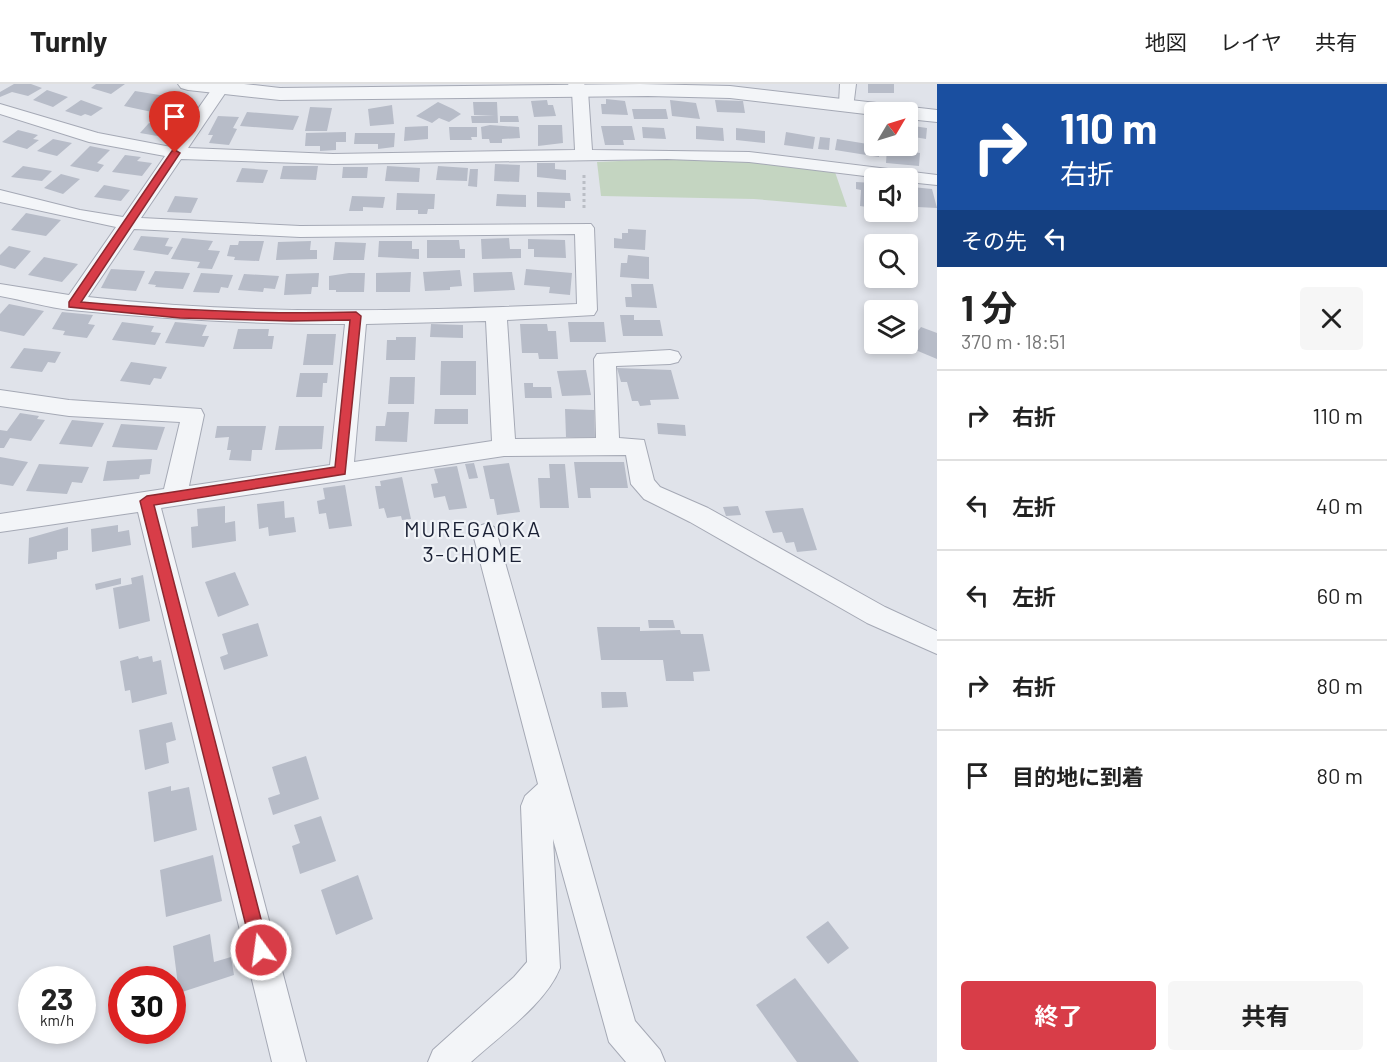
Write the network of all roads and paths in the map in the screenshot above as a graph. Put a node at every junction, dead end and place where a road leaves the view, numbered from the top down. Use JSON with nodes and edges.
{"nodes":[{"id":1,"x":188,"y":84,"type":"edge"},
{"id":2,"x":578,"y":87,"type":"edge"},
{"id":3,"x":220,"y":89,"type":"junction"},
{"id":4,"x":848,"y":94,"type":"edge"},
{"id":5,"x":0,"y":109,"type":"edge"},
{"id":6,"x":937,"y":116,"type":"edge"},
{"id":7,"x":175,"y":153,"type":"junction"},
{"id":8,"x":584,"y":155,"type":"junction"},
{"id":9,"x":937,"y":180,"type":"edge"},
{"id":10,"x":0,"y":196,"type":"edge"},
{"id":11,"x":127,"y":223,"type":"junction"},
{"id":12,"x":584,"y":228,"type":"junction"},
{"id":13,"x":0,"y":290,"type":"edge"},
{"id":14,"x":73,"y":304,"type":"junction"},
{"id":15,"x":496,"y":314,"type":"junction"},
{"id":16,"x":356,"y":316,"type":"junction"},
{"id":17,"x":670,"y":357,"type":"dead end"},
{"id":18,"x":0,"y":398,"type":"edge"},
{"id":19,"x":608,"y":447,"type":"junction"},
{"id":20,"x":504,"y":448,"type":"junction"},
{"id":21,"x":341,"y":471,"type":"junction"},
{"id":22,"x":161,"y":499,"type":"junction"},
{"id":23,"x":0,"y":523,"type":"edge"},
{"id":24,"x":485,"y":534,"type":"dead end"},
{"id":25,"x":937,"y":643,"type":"edge"},
{"id":26,"x":555,"y":787,"type":"junction"},
{"id":27,"x":289,"y":1062,"type":"edge"},
{"id":28,"x":445,"y":1062,"type":"edge"},
{"id":29,"x":648,"y":1062,"type":"edge"}],
"edges":[{"from":1,"to":3,"type":"street"},
{"from":2,"to":3,"type":"street"},
{"from":2,"to":4,"type":"street"},
{"from":2,"to":8,"type":"street"},
{"from":3,"to":7,"type":"street"},
{"from":4,"to":6,"type":"street"},
{"from":5,"to":7,"type":"street"},
{"from":7,"to":8,"type":"street"},
{"from":7,"to":11,"type":"street"},
{"from":8,"to":9,"type":"street"},
{"from":8,"to":12,"type":"path"},
{"from":10,"to":11,"type":"street"},
{"from":11,"to":12,"type":"street"},
{"from":11,"to":14,"type":"street"},
{"from":12,"to":15,"type":"street"},
{"from":13,"to":14,"type":"street"},
{"from":14,"to":16,"type":"street"},
{"from":15,"to":16,"type":"street"},
{"from":15,"to":20,"type":"street"},
{"from":16,"to":21,"type":"street"},
{"from":17,"to":19,"type":"street"},
{"from":18,"to":22,"type":"street"},
{"from":19,"to":20,"type":"street"},
{"from":19,"to":25,"type":"street"},
{"from":20,"to":21,"type":"street"},
{"from":21,"to":22,"type":"street"},
{"from":22,"to":23,"type":"street"},
{"from":22,"to":27,"type":"street"},
{"from":24,"to":26,"type":"street"},
{"from":26,"to":28,"type":"street"},
{"from":26,"to":29,"type":"street"}]}
